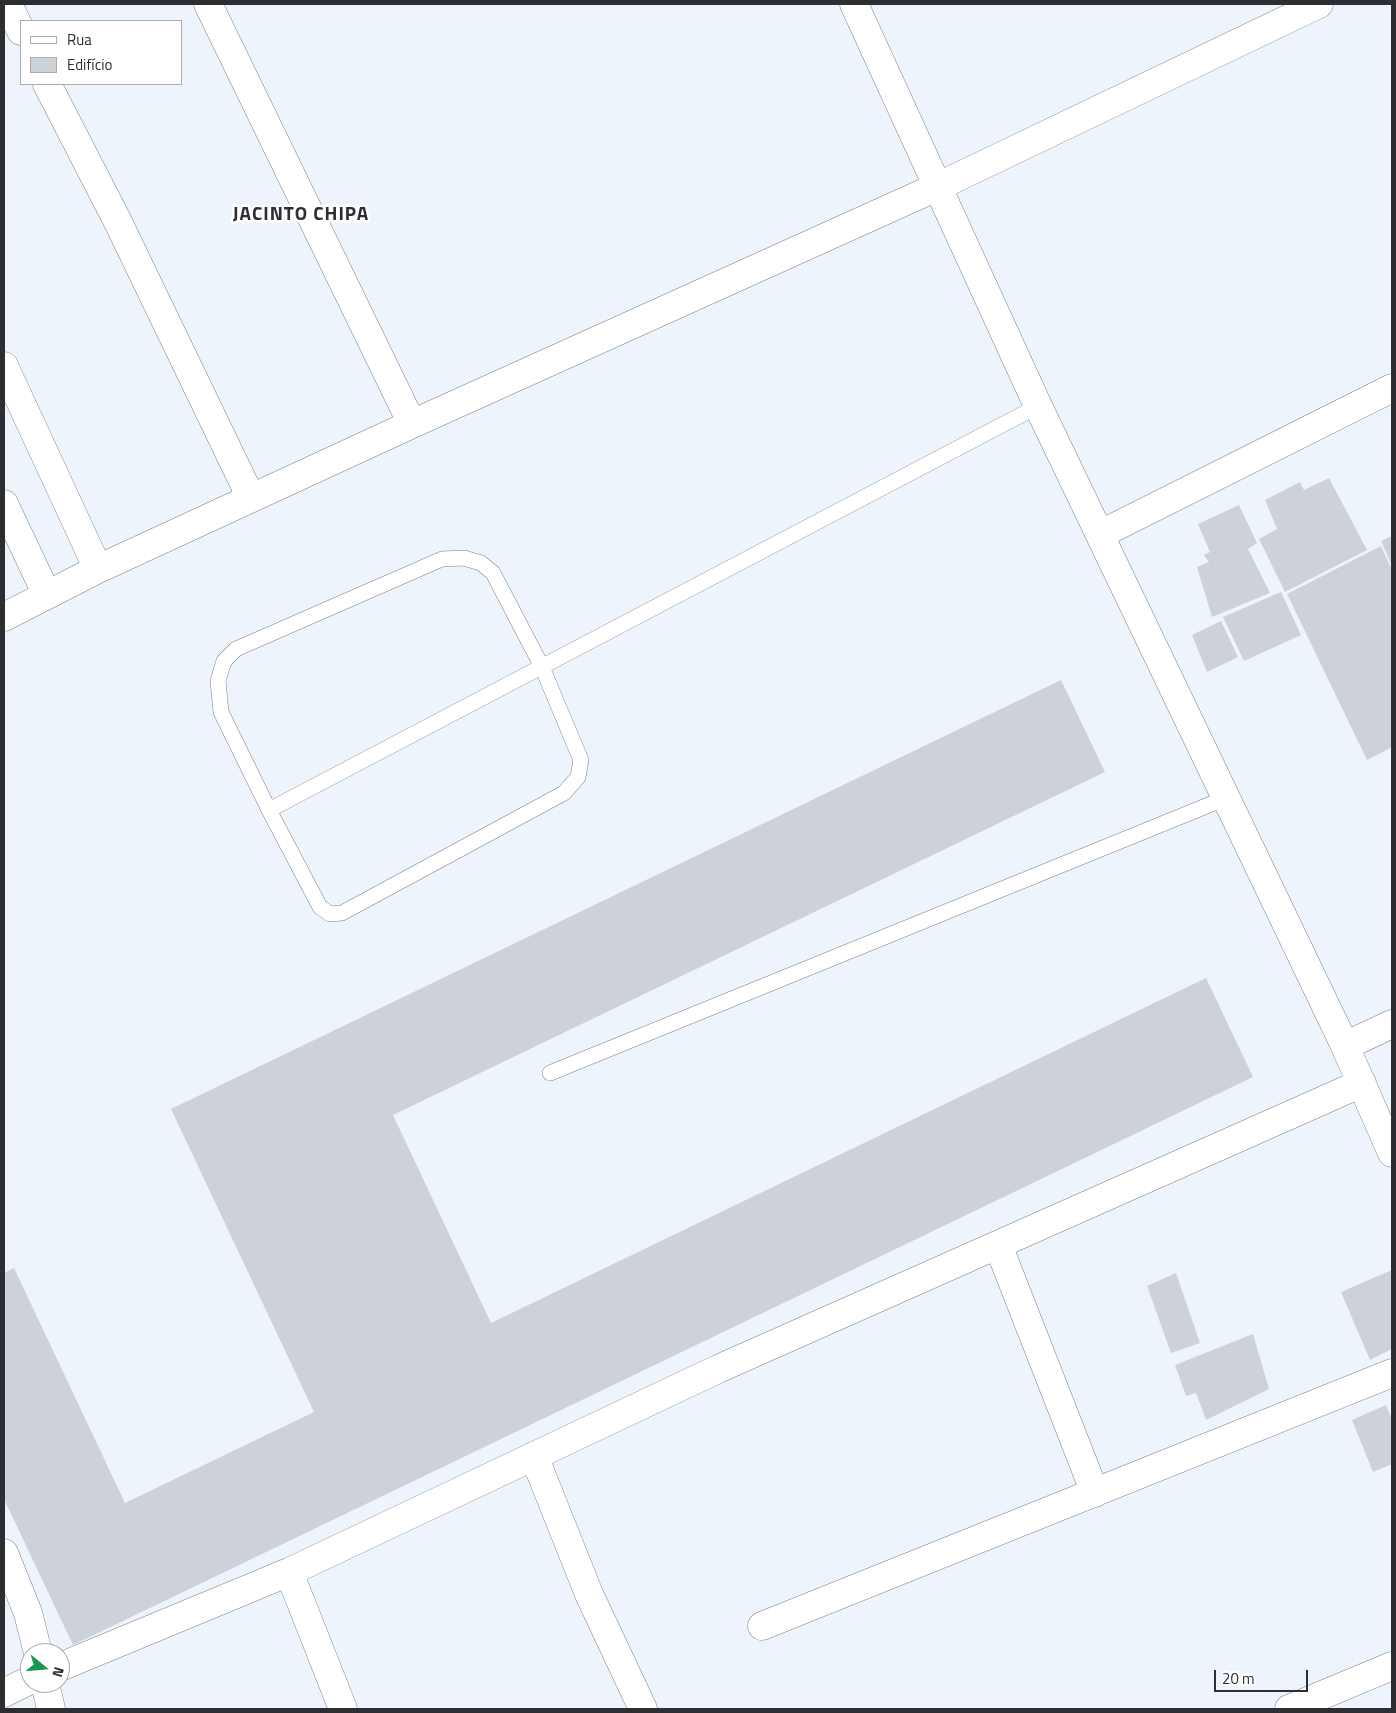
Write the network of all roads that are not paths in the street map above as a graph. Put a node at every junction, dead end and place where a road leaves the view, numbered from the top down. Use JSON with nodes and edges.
{"nodes":[{"id":1,"x":8,"y":4,"type":"edge"},
{"id":2,"x":208,"y":4,"type":"edge"},
{"id":3,"x":854,"y":4,"type":"edge"},
{"id":4,"x":1319,"y":4,"type":"edge"},
{"id":5,"x":20,"y":29,"type":"edge"},
{"id":6,"x":48,"y":85,"type":"edge"},
{"id":7,"x":939,"y":186,"type":"junction"},
{"id":8,"x":4,"y":366,"type":"edge"},
{"id":9,"x":1392,"y":388,"type":"edge"},
{"id":10,"x":1038,"y":406,"type":"junction"},
{"id":11,"x":412,"y":424,"type":"junction"},
{"id":12,"x":251,"y":498,"type":"junction"},
{"id":13,"x":4,"y":504,"type":"edge"},
{"id":14,"x":1101,"y":534,"type":"junction"},
{"id":15,"x":98,"y":568,"type":"junction"},
{"id":16,"x":46,"y":595,"type":"junction"},
{"id":17,"x":4,"y":617,"type":"edge"},
{"id":18,"x":542,"y":667,"type":"junction"},
{"id":19,"x":1226,"y":798,"type":"junction"},
{"id":20,"x":269,"y":810,"type":"junction"},
{"id":21,"x":1392,"y":1024,"type":"edge"},
{"id":22,"x":1345,"y":1046,"type":"junction"},
{"id":23,"x":550,"y":1074,"type":"dead end"},
{"id":24,"x":1362,"y":1083,"type":"junction"},
{"id":25,"x":1392,"y":1154,"type":"edge"},
{"id":26,"x":998,"y":1245,"type":"junction"},
{"id":27,"x":1392,"y":1373,"type":"edge"},
{"id":28,"x":534,"y":1456,"type":"junction"},
{"id":29,"x":1095,"y":1493,"type":"junction"},
{"id":30,"x":4,"y":1553,"type":"edge"},
{"id":31,"x":289,"y":1572,"type":"junction"},
{"id":32,"x":762,"y":1626,"type":"dead end"},
{"id":33,"x":36,"y":1643,"type":"edge"},
{"id":34,"x":70,"y":1663,"type":"edge"},
{"id":35,"x":1392,"y":1666,"type":"edge"},
{"id":36,"x":20,"y":1685,"type":"edge"},
{"id":37,"x":4,"y":1693,"type":"edge"},
{"id":38,"x":47,"y":1693,"type":"edge"},
{"id":39,"x":51,"y":1709,"type":"edge"},
{"id":40,"x":343,"y":1709,"type":"edge"},
{"id":41,"x":643,"y":1709,"type":"edge"},
{"id":42,"x":1289,"y":1709,"type":"edge"}],
"edges":[{"from":1,"to":5,"type":"street"},
{"from":2,"to":11,"type":"street"},
{"from":3,"to":7,"type":"street"},
{"from":4,"to":7,"type":"street"},
{"from":6,"to":12,"type":"street"},
{"from":7,"to":10,"type":"street"},
{"from":7,"to":11,"type":"street"},
{"from":8,"to":15,"type":"street"},
{"from":9,"to":14,"type":"street"},
{"from":10,"to":14,"type":"street"},
{"from":10,"to":18,"type":"lane"},
{"from":11,"to":12,"type":"street"},
{"from":12,"to":15,"type":"street"},
{"from":13,"to":16,"type":"street"},
{"from":14,"to":19,"type":"street"},
{"from":15,"to":16,"type":"street"},
{"from":16,"to":17,"type":"street"},
{"from":18,"to":20,"type":"lane"},
{"from":18,"to":20,"type":"lane"},
{"from":18,"to":20,"type":"lane"},
{"from":19,"to":22,"type":"street"},
{"from":19,"to":23,"type":"lane"},
{"from":21,"to":22,"type":"street"},
{"from":22,"to":24,"type":"street"},
{"from":24,"to":25,"type":"street"},
{"from":24,"to":26,"type":"street"},
{"from":26,"to":28,"type":"street"},
{"from":26,"to":29,"type":"street"},
{"from":27,"to":29,"type":"street"},
{"from":28,"to":31,"type":"street"},
{"from":28,"to":41,"type":"street"},
{"from":29,"to":32,"type":"street"},
{"from":30,"to":33,"type":"street"},
{"from":31,"to":34,"type":"street"},
{"from":31,"to":40,"type":"street"},
{"from":35,"to":42,"type":"street"},
{"from":36,"to":37,"type":"street"},
{"from":38,"to":39,"type":"street"}]}
